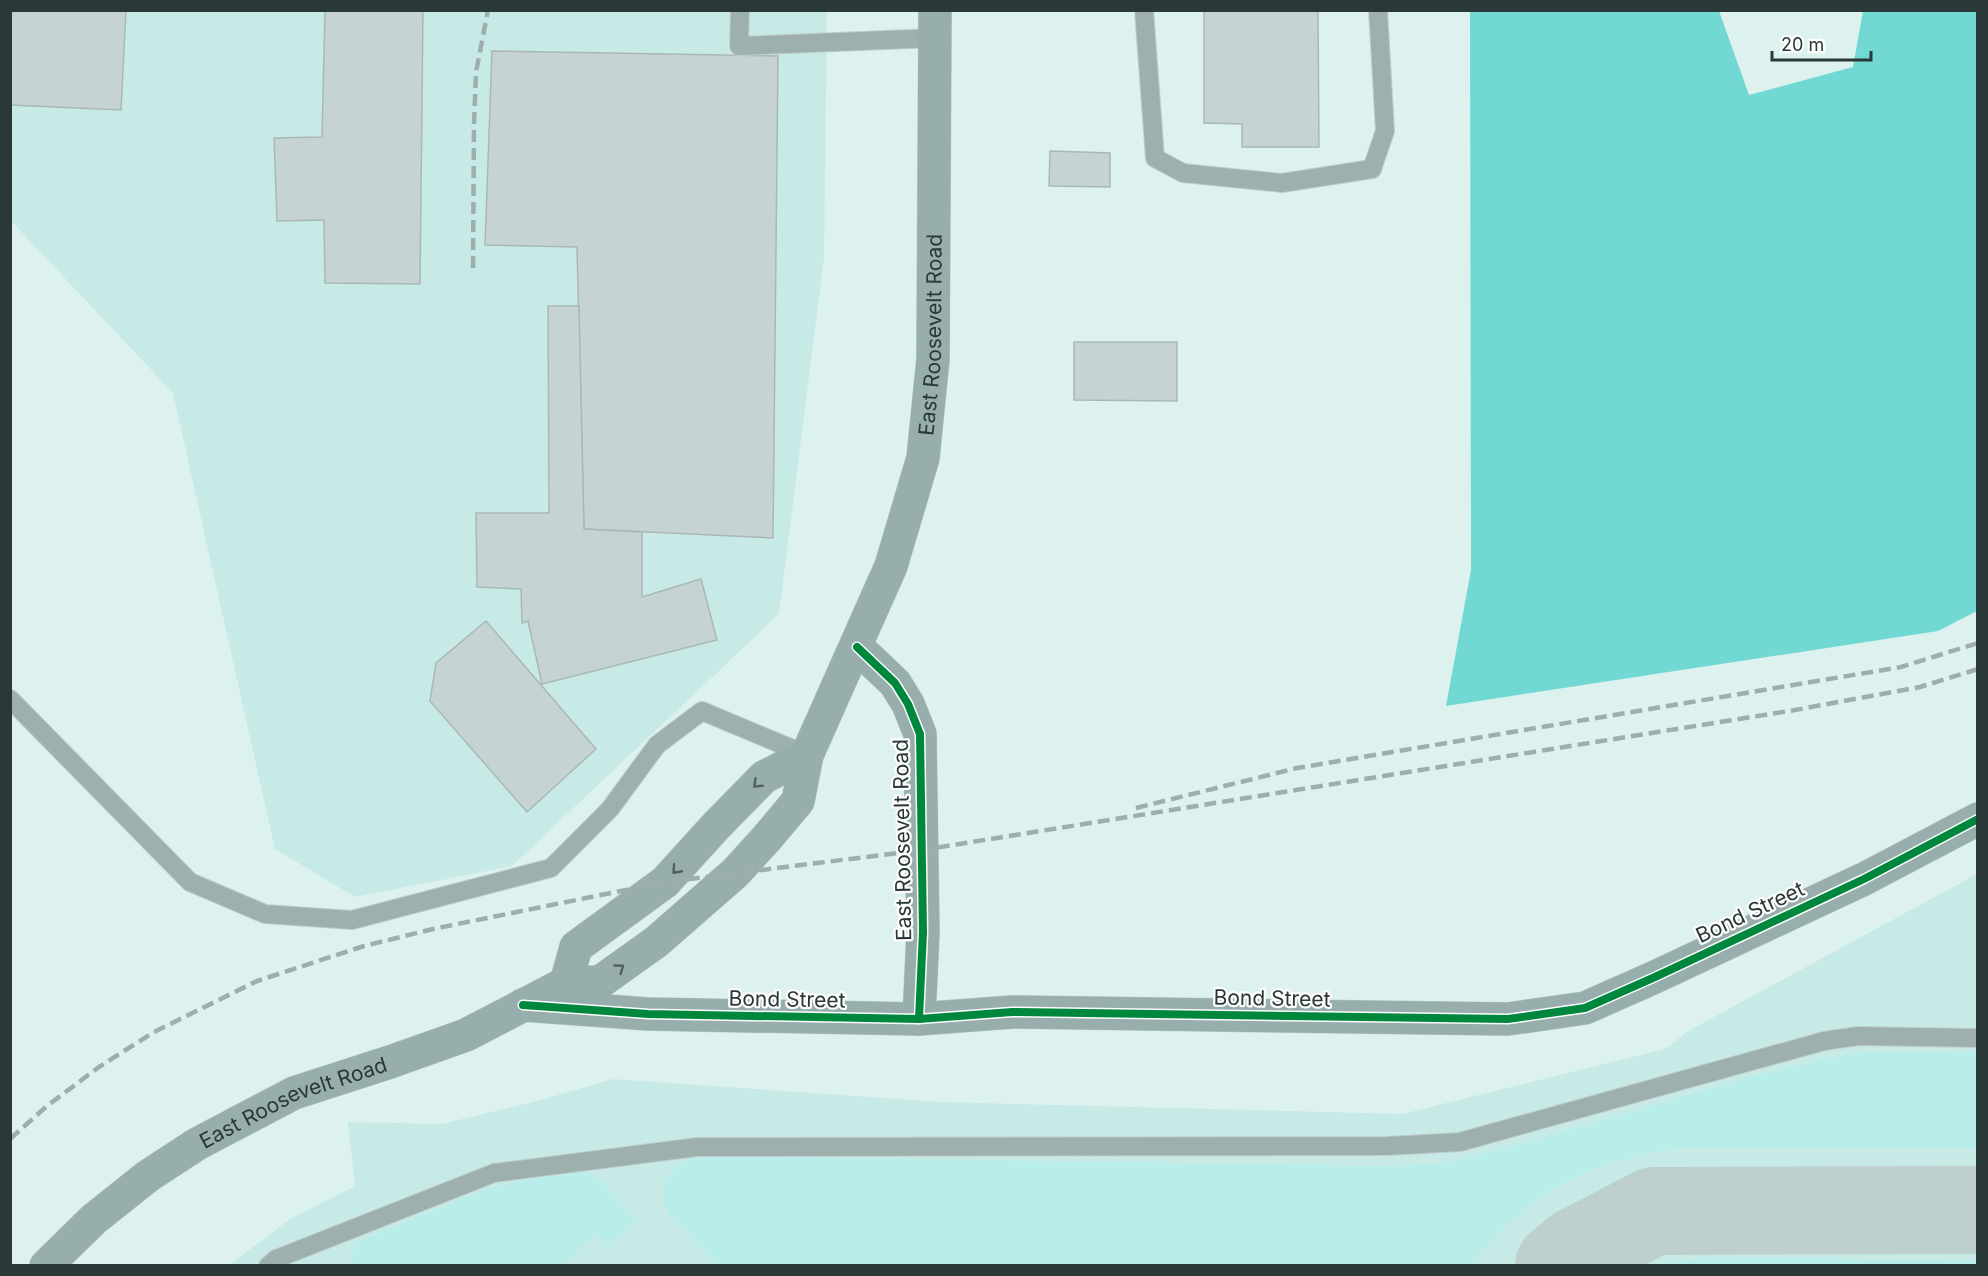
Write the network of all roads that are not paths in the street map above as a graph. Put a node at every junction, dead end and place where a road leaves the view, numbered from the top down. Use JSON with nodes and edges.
{"nodes":[{"id":1,"x":740,"y":10,"type":"edge"},
{"id":2,"x":1144,"y":10,"type":"edge"},
{"id":3,"x":1378,"y":10,"type":"edge"},
{"id":4,"x":935,"y":24,"type":"edge"},
{"id":5,"x":857,"y":647,"type":"junction"},
{"id":6,"x":10,"y":699,"type":"edge"},
{"id":7,"x":807,"y":754,"type":"junction"},
{"id":8,"x":1977,"y":819,"type":"edge"},
{"id":9,"x":566,"y":983,"type":"junction"},
{"id":10,"x":524,"y":1005,"type":"junction"},
{"id":11,"x":919,"y":1019,"type":"junction"},
{"id":12,"x":1977,"y":1038,"type":"edge"},
{"id":13,"x":46,"y":1266,"type":"edge"},
{"id":14,"x":268,"y":1266,"type":"edge"}],
"edges":[{"from":1,"to":4,"type":"lane"},
{"from":2,"to":3,"type":"lane"},
{"from":4,"to":5,"type":"main road","name":"East Roosevelt Road"},
{"from":5,"to":7,"type":"main road","name":"East Roosevelt Road"},
{"from":5,"to":11,"type":"main road","name":"East Roosevelt Road"},
{"from":6,"to":7,"type":"lane"},
{"from":7,"to":9,"type":"main road","one_way":true},
{"from":9,"to":7,"type":"main road","name":"East Roosevelt Road","one_way":true},
{"from":8,"to":11,"type":"main road","name":"Bond Street"},
{"from":9,"to":10,"type":"main road","name":"East Roosevelt Road"},
{"from":10,"to":11,"type":"main road","name":"Bond Street"},
{"from":10,"to":13,"type":"main road","name":"East Roosevelt Road"},
{"from":12,"to":14,"type":"lane"}]}
